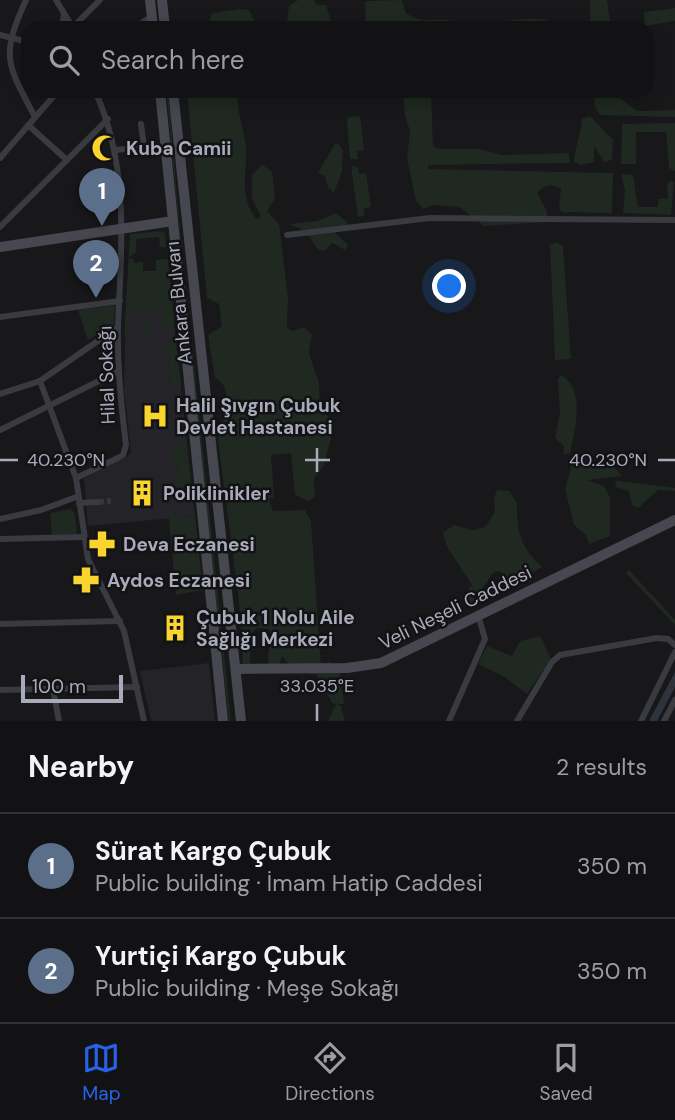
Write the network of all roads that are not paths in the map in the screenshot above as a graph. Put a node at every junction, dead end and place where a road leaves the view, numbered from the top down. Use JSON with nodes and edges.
{"nodes":[{"id":1,"x":26,"y":0,"type":"edge"},
{"id":2,"x":56,"y":0,"type":"edge"},
{"id":3,"x":100,"y":0,"type":"edge"},
{"id":4,"x":150,"y":0,"type":"edge"},
{"id":5,"x":162,"y":0,"type":"edge"},
{"id":6,"x":64,"y":14,"type":"junction"},
{"id":7,"x":152,"y":16,"type":"junction"},
{"id":8,"x":63,"y":21,"type":"edge"},
{"id":9,"x":68,"y":21,"type":"edge"},
{"id":10,"x":80,"y":21,"type":"edge"},
{"id":11,"x":144,"y":21,"type":"edge"},
{"id":12,"x":152,"y":21,"type":"edge"},
{"id":13,"x":164,"y":21,"type":"edge"},
{"id":14,"x":0,"y":35,"type":"edge"},
{"id":15,"x":8,"y":37,"type":"junction"},
{"id":16,"x":21,"y":40,"type":"edge"},
{"id":17,"x":21,"y":90,"type":"edge"},
{"id":18,"x":25,"y":98,"type":"edge"},
{"id":19,"x":52,"y":98,"type":"edge"},
{"id":20,"x":98,"y":98,"type":"edge"},
{"id":21,"x":161,"y":98,"type":"edge"},
{"id":22,"x":174,"y":98,"type":"edge"},
{"id":23,"x":35,"y":117,"type":"junction"},
{"id":24,"x":108,"y":119,"type":"junction"},
{"id":25,"x":141,"y":124,"type":"dead end"},
{"id":26,"x":28,"y":125,"type":"junction"},
{"id":27,"x":116,"y":150,"type":"junction"},
{"id":28,"x":0,"y":158,"type":"edge"},
{"id":29,"x":67,"y":160,"type":"junction"},
{"id":30,"x":675,"y":220,"type":"edge"},
{"id":31,"x":173,"y":221,"type":"junction"},
{"id":32,"x":0,"y":227,"type":"edge"},
{"id":33,"x":123,"y":229,"type":"junction"},
{"id":34,"x":286,"y":235,"type":"dead end"},
{"id":35,"x":0,"y":247,"type":"edge"},
{"id":36,"x":120,"y":301,"type":"junction"},
{"id":37,"x":0,"y":317,"type":"edge"},
{"id":38,"x":118,"y":327,"type":"junction"},
{"id":39,"x":119,"y":371,"type":"junction"},
{"id":40,"x":40,"y":381,"type":"junction"},
{"id":41,"x":0,"y":394,"type":"edge"},
{"id":42,"x":49,"y":407,"type":"junction"},
{"id":43,"x":0,"y":430,"type":"edge"},
{"id":44,"x":76,"y":478,"type":"junction"},
{"id":45,"x":79,"y":500,"type":"junction"},
{"id":46,"x":98,"y":502,"type":"tunnel mouth"},
{"id":47,"x":0,"y":519,"type":"edge"},
{"id":48,"x":675,"y":520,"type":"edge"},
{"id":49,"x":83,"y":537,"type":"junction"},
{"id":50,"x":0,"y":539,"type":"edge"},
{"id":51,"x":478,"y":615,"type":"junction"},
{"id":52,"x":120,"y":621,"type":"junction"},
{"id":53,"x":0,"y":624,"type":"edge"},
{"id":54,"x":675,"y":645,"type":"edge"},
{"id":55,"x":675,"y":652,"type":"edge"},
{"id":56,"x":236,"y":669,"type":"junction"},
{"id":57,"x":137,"y":687,"type":"junction"},
{"id":58,"x":53,"y":689,"type":"junction"},
{"id":59,"x":0,"y":690,"type":"edge"},
{"id":60,"x":675,"y":701,"type":"edge"},
{"id":61,"x":59,"y":721,"type":"edge"},
{"id":62,"x":144,"y":721,"type":"edge"},
{"id":63,"x":223,"y":721,"type":"edge"},
{"id":64,"x":241,"y":721,"type":"edge"},
{"id":65,"x":449,"y":721,"type":"edge"},
{"id":66,"x":517,"y":721,"type":"edge"},
{"id":67,"x":641,"y":721,"type":"edge"},
{"id":68,"x":664,"y":721,"type":"edge"}],
"edges":[{"from":1,"to":15,"type":"street"},
{"from":2,"to":6,"type":"street"},
{"from":3,"to":10,"type":"street"},
{"from":4,"to":7,"type":"main road"},
{"from":5,"to":13,"type":"main road"},
{"from":6,"to":8,"type":"street"},
{"from":6,"to":9,"type":"street"},
{"from":7,"to":11,"type":"street"},
{"from":7,"to":12,"type":"main road"},
{"from":14,"to":15,"type":"street"},
{"from":15,"to":16,"type":"street"},
{"from":15,"to":17,"type":"street"},
{"from":18,"to":23,"type":"street"},
{"from":19,"to":23,"type":"street"},
{"from":20,"to":24,"type":"street","name":"Hilal Sokağı"},
{"from":21,"to":31,"type":"main road","name":"Ankara Bulvarı"},
{"from":22,"to":56,"type":"main road","name":"Ankara Bulvarı"},
{"from":23,"to":26,"type":"street"},
{"from":24,"to":27,"type":"street","name":"Hilal Sokağı"},
{"from":24,"to":29,"type":"street"},
{"from":25,"to":27,"type":"street"},
{"from":26,"to":28,"type":"street"},
{"from":26,"to":29,"type":"street"},
{"from":27,"to":33,"type":"street","name":"Hilal Sokağı"},
{"from":29,"to":32,"type":"street"},
{"from":30,"to":34,"type":"street"},
{"from":31,"to":33,"type":"main road"},
{"from":31,"to":63,"type":"main road","name":"Ankara Bulvarı"},
{"from":33,"to":35,"type":"main road"},
{"from":33,"to":36,"type":"street","name":"Hilal Sokağı"},
{"from":36,"to":37,"type":"street"},
{"from":36,"to":38,"type":"street","name":"Hilal Sokağı"},
{"from":38,"to":39,"type":"street","name":"Hilal Sokağı"},
{"from":38,"to":40,"type":"street"},
{"from":39,"to":42,"type":"street"},
{"from":39,"to":44,"type":"street","name":"Hilal Sokağı"},
{"from":40,"to":41,"type":"street"},
{"from":40,"to":42,"type":"street"},
{"from":42,"to":43,"type":"street"},
{"from":42,"to":44,"type":"street"},
{"from":44,"to":45,"type":"street"},
{"from":45,"to":46,"type":"street"},
{"from":45,"to":47,"type":"street"},
{"from":45,"to":49,"type":"street"},
{"from":48,"to":51,"type":"main road","name":"Veli Neşeli Caddesi"},
{"from":49,"to":50,"type":"street"},
{"from":49,"to":52,"type":"street"},
{"from":51,"to":56,"type":"main road","name":"Veli Neşeli Caddesi"},
{"from":51,"to":65,"type":"street"},
{"from":52,"to":53,"type":"street"},
{"from":52,"to":57,"type":"street"},
{"from":54,"to":66,"type":"street"},
{"from":55,"to":67,"type":"street"},
{"from":56,"to":64,"type":"main road","name":"Ankara Bulvarı"},
{"from":57,"to":58,"type":"street"},
{"from":57,"to":62,"type":"street"},
{"from":58,"to":59,"type":"street"},
{"from":58,"to":61,"type":"street"},
{"from":60,"to":68,"type":"street"}]}
